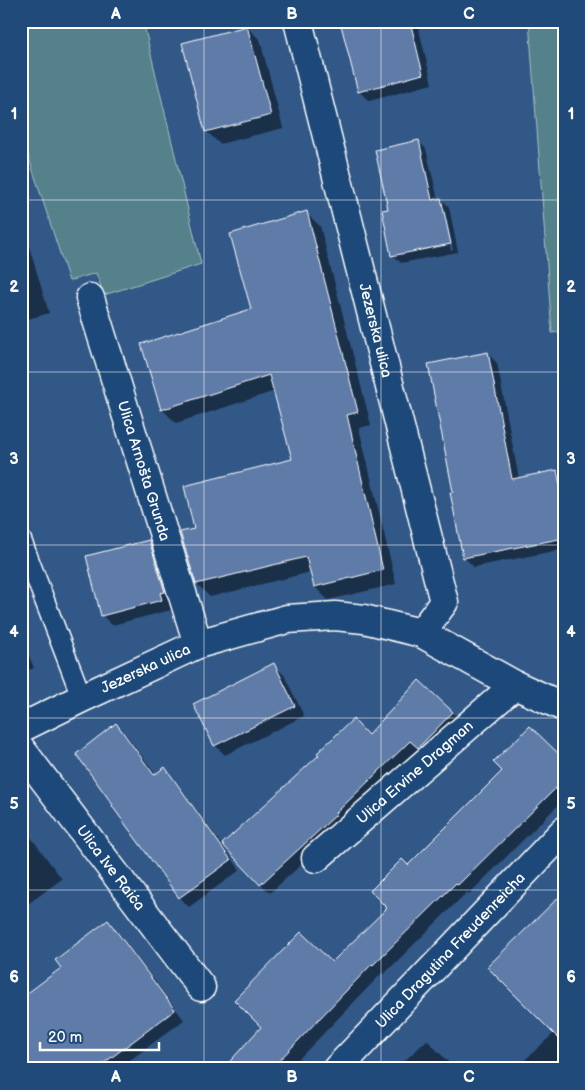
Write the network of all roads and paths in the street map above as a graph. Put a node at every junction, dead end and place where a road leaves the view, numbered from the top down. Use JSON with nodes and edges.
{"nodes":[{"id":1,"x":298,"y":21,"type":"edge"},
{"id":2,"x":90,"y":298,"type":"dead end"},
{"id":3,"x":21,"y":539,"type":"edge"},
{"id":4,"x":421,"y":633,"type":"junction"},
{"id":5,"x":198,"y":644,"type":"junction"},
{"id":6,"x":515,"y":685,"type":"junction"},
{"id":7,"x":82,"y":698,"type":"junction"},
{"id":8,"x":564,"y":706,"type":"edge"},
{"id":9,"x":21,"y":728,"type":"edge"},
{"id":10,"x":21,"y":749,"type":"edge"},
{"id":11,"x":564,"y":831,"type":"edge"},
{"id":12,"x":316,"y":858,"type":"dead end"},
{"id":13,"x":201,"y":987,"type":"dead end"},
{"id":14,"x":336,"y":1069,"type":"edge"}],
"edges":[{"from":1,"to":4,"type":"street","name":"Jezerska ulica"},
{"from":2,"to":5,"type":"street","name":"Ulica Arnošta Grunda"},
{"from":3,"to":7,"type":"lane"},
{"from":4,"to":5,"type":"street","name":"Jezerska ulica"},
{"from":4,"to":6,"type":"street","name":"Jezerska ulica"},
{"from":5,"to":7,"type":"street","name":"Jezerska ulica"},
{"from":6,"to":8,"type":"street","name":"Jezerska ulica"},
{"from":6,"to":12,"type":"street","name":"Ulica Ervine Dragman"},
{"from":7,"to":9,"type":"street","name":"Jezerska ulica"},
{"from":10,"to":13,"type":"street","name":"Ulica Ive Raića"},
{"from":11,"to":14,"type":"street","name":"Ulica Dragutina Freudenreicha"}]}
